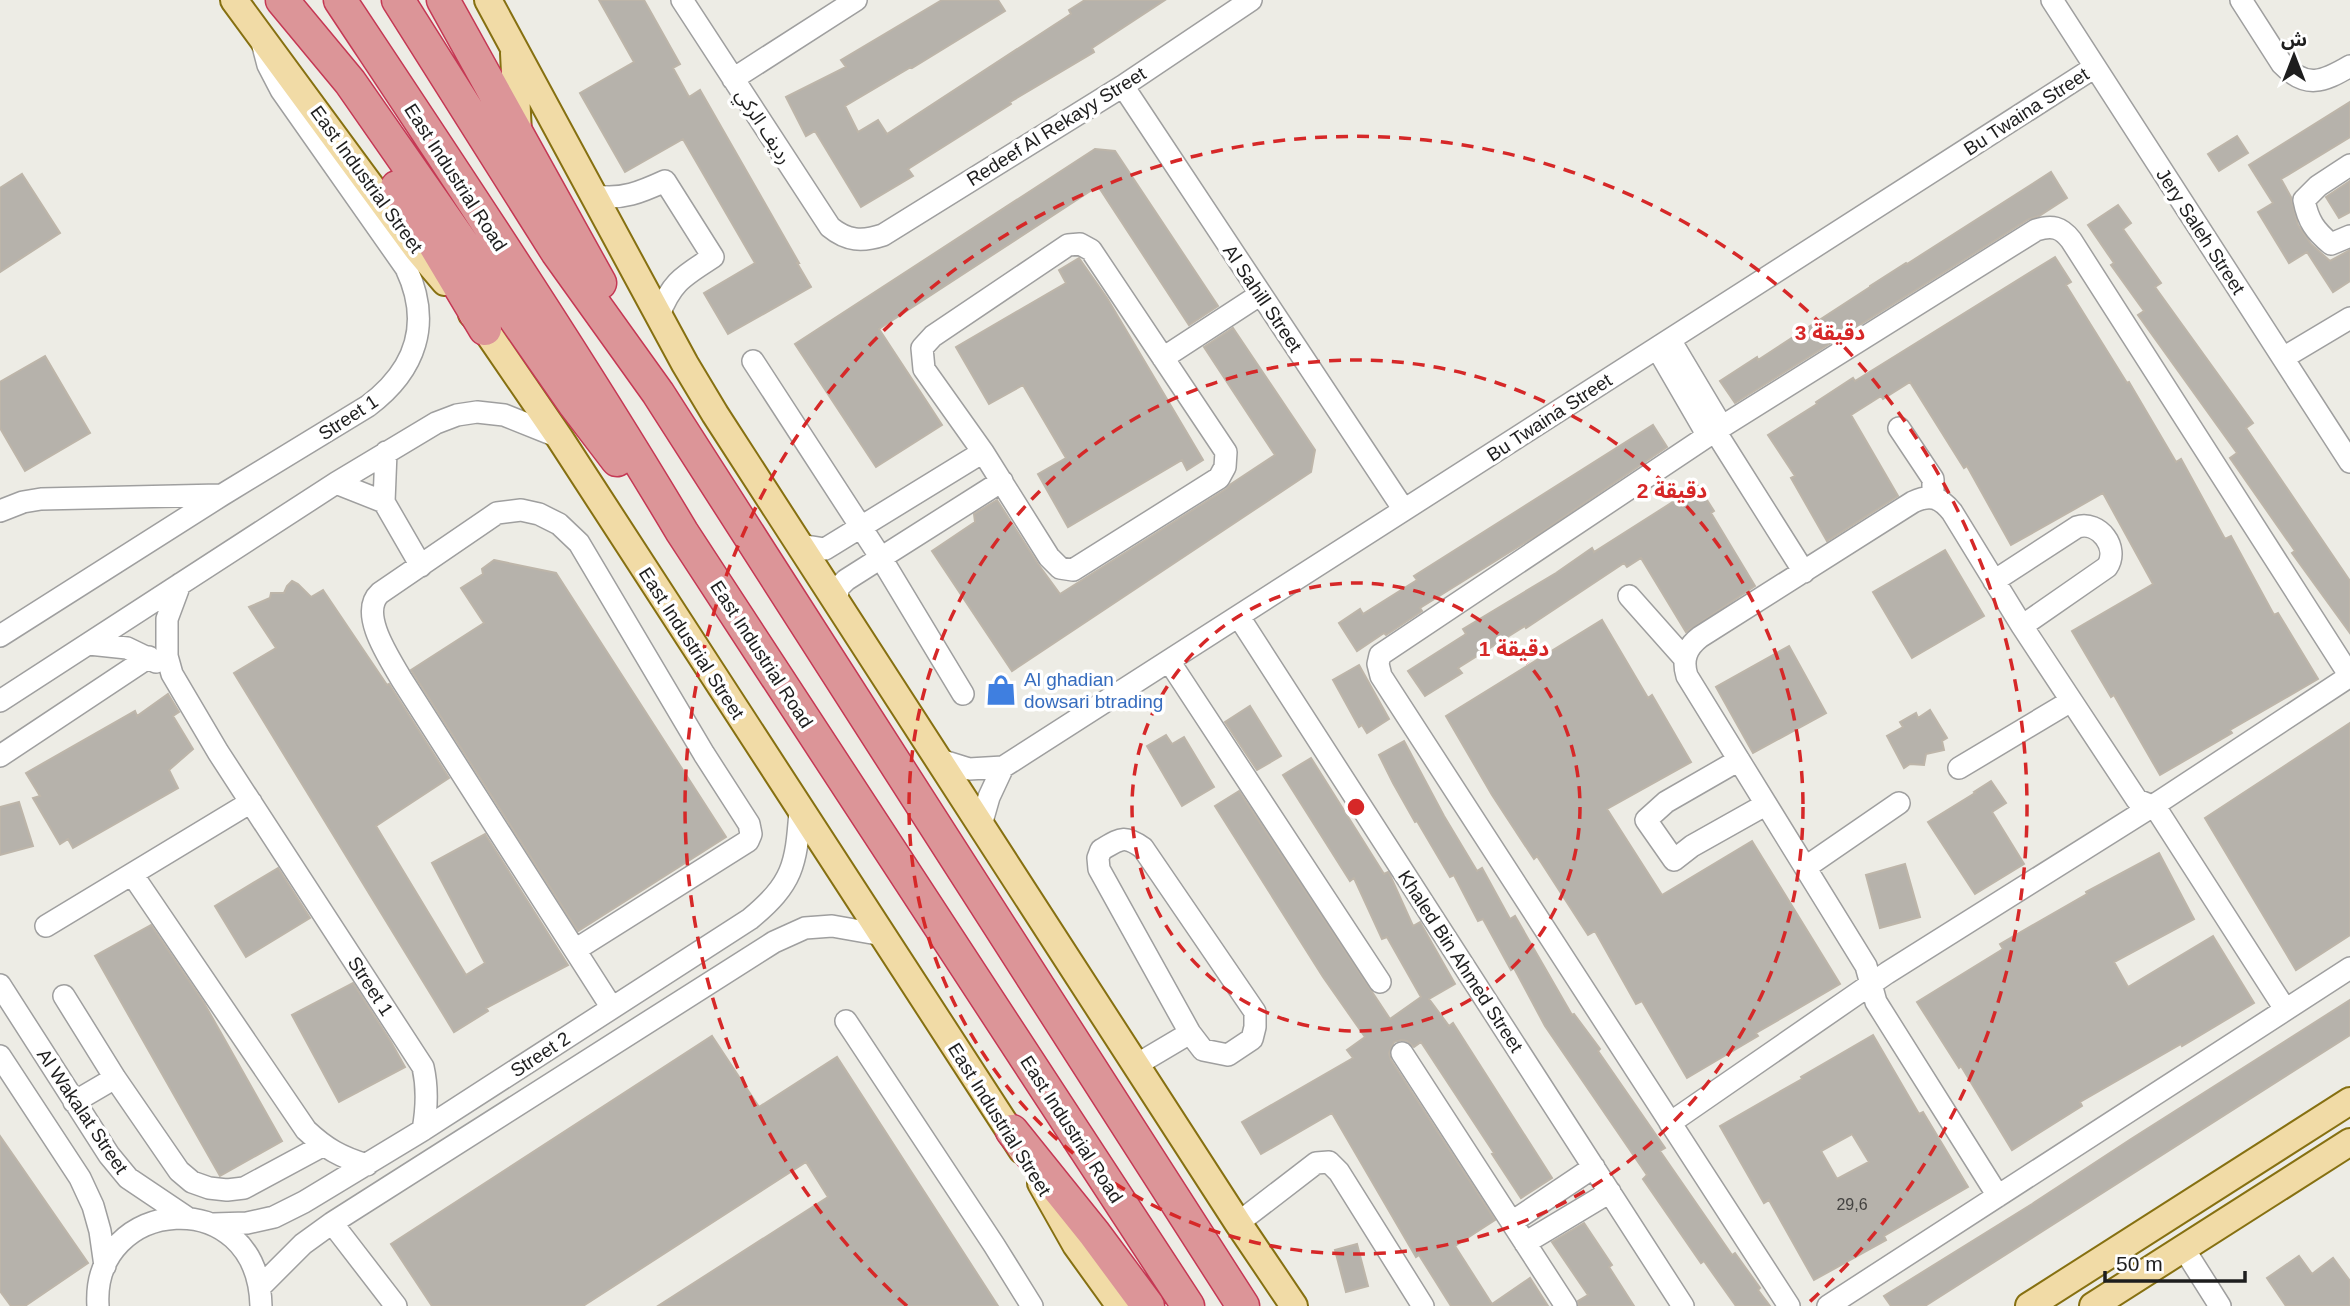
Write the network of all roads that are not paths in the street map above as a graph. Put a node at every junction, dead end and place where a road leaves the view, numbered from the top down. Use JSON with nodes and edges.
{"nodes":[{"id":1,"x":234,"y":0,"type":"edge"},
{"id":2,"x":277,"y":0,"type":"edge"},
{"id":3,"x":282,"y":0,"type":"edge"},
{"id":4,"x":340,"y":0,"type":"edge"},
{"id":5,"x":398,"y":0,"type":"edge"},
{"id":6,"x":443,"y":0,"type":"edge"},
{"id":7,"x":682,"y":0,"type":"edge"},
{"id":8,"x":856,"y":0,"type":"edge"},
{"id":9,"x":2052,"y":0,"type":"edge"},
{"id":10,"x":2241,"y":0,"type":"edge"},
{"id":11,"x":1244,"y":2,"type":"edge"},
{"id":12,"x":493,"y":3,"type":"edge"},
{"id":13,"x":262,"y":40,"type":"junction"},
{"id":14,"x":514,"y":46,"type":"junction"},
{"id":15,"x":2350,"y":66,"type":"edge"},
{"id":16,"x":2095,"y":67,"type":"junction"},
{"id":17,"x":733,"y":79,"type":"junction"},
{"id":18,"x":1123,"y":86,"type":"junction"},
{"id":19,"x":518,"y":135,"type":"junction"},
{"id":20,"x":2350,"y":166,"type":"edge"},
{"id":21,"x":596,"y":196,"type":"junction"},
{"id":22,"x":2350,"y":236,"type":"edge"},
{"id":23,"x":1261,"y":295,"type":"junction"},
{"id":24,"x":659,"y":315,"type":"junction"},
{"id":25,"x":2350,"y":318,"type":"edge"},
{"id":26,"x":485,"y":329,"type":"junction"},
{"id":27,"x":1664,"y":344,"type":"junction"},
{"id":28,"x":1163,"y":358,"type":"junction"},
{"id":29,"x":2283,"y":358,"type":"junction"},
{"id":30,"x":753,"y":361,"type":"dead end"},
{"id":31,"x":658,"y":393,"type":"junction"},
{"id":32,"x":1899,"y":428,"type":"dead end"},
{"id":33,"x":1715,"y":431,"type":"junction"},
{"id":34,"x":559,"y":436,"type":"junction"},
{"id":35,"x":386,"y":452,"type":"junction"},
{"id":36,"x":984,"y":452,"type":"junction"},
{"id":37,"x":2350,"y":462,"type":"edge"},
{"id":38,"x":1002,"y":481,"type":"junction"},
{"id":39,"x":336,"y":483,"type":"junction"},
{"id":40,"x":222,"y":495,"type":"junction"},
{"id":41,"x":1933,"y":497,"type":"junction"},
{"id":42,"x":384,"y":502,"type":"junction"},
{"id":43,"x":1404,"y":510,"type":"junction"},
{"id":44,"x":0,"y":511,"type":"edge"},
{"id":45,"x":859,"y":527,"type":"junction"},
{"id":46,"x":682,"y":531,"type":"junction"},
{"id":47,"x":800,"y":545,"type":"junction"},
{"id":48,"x":881,"y":558,"type":"junction"},
{"id":49,"x":421,"y":566,"type":"junction"},
{"id":50,"x":1804,"y":572,"type":"junction"},
{"id":51,"x":1994,"y":581,"type":"junction"},
{"id":52,"x":180,"y":584,"type":"junction"},
{"id":53,"x":1629,"y":596,"type":"dead end"},
{"id":54,"x":836,"y":601,"type":"junction"},
{"id":55,"x":1239,"y":617,"type":"junction"},
{"id":56,"x":2022,"y":626,"type":"junction"},
{"id":57,"x":0,"y":636,"type":"edge"},
{"id":58,"x":89,"y":644,"type":"junction"},
{"id":59,"x":149,"y":657,"type":"junction"},
{"id":60,"x":1685,"y":659,"type":"junction"},
{"id":61,"x":1169,"y":661,"type":"junction"},
{"id":62,"x":172,"y":674,"type":"junction"},
{"id":63,"x":2350,"y":676,"type":"edge"},
{"id":64,"x":963,"y":694,"type":"dead end"},
{"id":65,"x":0,"y":701,"type":"edge"},
{"id":66,"x":2071,"y":701,"type":"junction"},
{"id":67,"x":0,"y":755,"type":"edge"},
{"id":68,"x":937,"y":759,"type":"junction"},
{"id":69,"x":1739,"y":760,"type":"junction"},
{"id":70,"x":1003,"y":767,"type":"junction"},
{"id":71,"x":1959,"y":768,"type":"dead end"},
{"id":72,"x":251,"y":802,"type":"junction"},
{"id":73,"x":1899,"y":803,"type":"dead end"},
{"id":74,"x":1765,"y":806,"type":"junction"},
{"id":75,"x":2152,"y":806,"type":"junction"},
{"id":76,"x":800,"y":811,"type":"junction"},
{"id":77,"x":981,"y":825,"type":"junction"},
{"id":78,"x":1807,"y":867,"type":"junction"},
{"id":79,"x":132,"y":874,"type":"junction"},
{"id":80,"x":46,"y":926,"type":"dead end"},
{"id":81,"x":884,"y":935,"type":"junction"},
{"id":82,"x":575,"y":950,"type":"junction"},
{"id":83,"x":2350,"y":968,"type":"edge"},
{"id":84,"x":1380,"y":982,"type":"dead end"},
{"id":85,"x":1872,"y":984,"type":"junction"},
{"id":86,"x":0,"y":985,"type":"edge"},
{"id":87,"x":64,"y":996,"type":"dead end"},
{"id":88,"x":612,"y":1008,"type":"junction"},
{"id":89,"x":2285,"y":1009,"type":"junction"},
{"id":90,"x":846,"y":1021,"type":"dead end"},
{"id":91,"x":1190,"y":1033,"type":"junction"},
{"id":92,"x":1402,"y":1054,"type":"dead end"},
{"id":93,"x":0,"y":1056,"type":"edge"},
{"id":94,"x":1136,"y":1066,"type":"junction"},
{"id":95,"x":115,"y":1078,"type":"junction"},
{"id":96,"x":2350,"y":1101,"type":"edge"},
{"id":97,"x":74,"y":1102,"type":"junction"},
{"id":98,"x":1670,"y":1123,"type":"junction"},
{"id":99,"x":423,"y":1130,"type":"junction"},
{"id":100,"x":1012,"y":1131,"type":"junction"},
{"id":101,"x":2350,"y":1142,"type":"edge"},
{"id":102,"x":322,"y":1146,"type":"junction"},
{"id":103,"x":367,"y":1166,"type":"junction"},
{"id":104,"x":1594,"y":1167,"type":"junction"},
{"id":105,"x":1610,"y":1192,"type":"junction"},
{"id":106,"x":1998,"y":1196,"type":"junction"},
{"id":107,"x":186,"y":1217,"type":"junction"},
{"id":108,"x":1512,"y":1222,"type":"junction"},
{"id":109,"x":332,"y":1223,"type":"junction"},
{"id":110,"x":1238,"y":1223,"type":"junction"},
{"id":111,"x":213,"y":1224,"type":"junction"},
{"id":112,"x":1525,"y":1244,"type":"junction"},
{"id":113,"x":2183,"y":1249,"type":"junction"},
{"id":114,"x":105,"y":1266,"type":"junction"},
{"id":115,"x":261,"y":1296,"type":"edge"},
{"id":116,"x":97,"y":1305,"type":"edge"},
{"id":117,"x":396,"y":1306,"type":"edge"},
{"id":118,"x":1032,"y":1306,"type":"edge"},
{"id":119,"x":1120,"y":1306,"type":"edge"},
{"id":120,"x":1149,"y":1306,"type":"edge"},
{"id":121,"x":1188,"y":1306,"type":"edge"},
{"id":122,"x":1243,"y":1306,"type":"edge"},
{"id":123,"x":1294,"y":1306,"type":"edge"},
{"id":124,"x":1423,"y":1306,"type":"edge"},
{"id":125,"x":1566,"y":1306,"type":"edge"},
{"id":126,"x":1683,"y":1306,"type":"edge"},
{"id":127,"x":1789,"y":1306,"type":"edge"},
{"id":128,"x":1828,"y":1306,"type":"edge"},
{"id":129,"x":2029,"y":1306,"type":"edge"},
{"id":130,"x":2093,"y":1306,"type":"edge"},
{"id":131,"x":2220,"y":1306,"type":"edge"}],
"edges":[{"from":1,"to":13,"type":"main road","name":"East Industrial Street"},
{"from":2,"to":26,"type":"highway"},
{"from":3,"to":46,"type":"highway"},
{"from":4,"to":46,"type":"highway","name":"East Industrial Road"},
{"from":5,"to":31,"type":"highway"},
{"from":6,"to":19,"type":"highway"},
{"from":7,"to":17,"type":"street","name":"رديف الركي"},
{"from":8,"to":17,"type":"street"},
{"from":9,"to":16,"type":"street","name":"Jery Saleh Street"},
{"from":10,"to":15,"type":"street"},
{"from":11,"to":18,"type":"street","name":"Redeef Al Rekayy Street"},
{"from":12,"to":14,"type":"main road"},
{"from":13,"to":26,"type":"main road","name":"East Industrial Street"},
{"from":13,"to":40,"type":"street","name":"Street 1"},
{"from":14,"to":19,"type":"main road"},
{"from":14,"to":21,"type":"main road"},
{"from":16,"to":27,"type":"street","name":"Bu Twaina Street"},
{"from":16,"to":29,"type":"street","name":"Jery Saleh Street"},
{"from":17,"to":18,"type":"street","name":"رديف الركي"},
{"from":18,"to":23,"type":"street","name":"Al Sahill Street"},
{"from":19,"to":31,"type":"highway"},
{"from":20,"to":22,"type":"street"},
{"from":21,"to":24,"type":"main road"},
{"from":21,"to":24,"type":"street"},
{"from":23,"to":28,"type":"street"},
{"from":23,"to":43,"type":"street","name":"Al Sahill Street"},
{"from":24,"to":47,"type":"main road"},
{"from":25,"to":29,"type":"street"},
{"from":26,"to":34,"type":"main road","name":"East Industrial Street"},
{"from":27,"to":33,"type":"street"},
{"from":27,"to":43,"type":"street","name":"Bu Twaina Street"},
{"from":28,"to":36,"type":"street"},
{"from":28,"to":38,"type":"street"},
{"from":29,"to":37,"type":"street","name":"Jery Saleh Street"},
{"from":30,"to":45,"type":"street"},
{"from":31,"to":122,"type":"highway"},
{"from":32,"to":41,"type":"street"},
{"from":33,"to":50,"type":"street"},
{"from":33,"to":63,"type":"street"},
{"from":33,"to":98,"type":"street"},
{"from":34,"to":35,"type":"street"},
{"from":34,"to":76,"type":"main road","name":"East Industrial Street"},
{"from":35,"to":39,"type":"street"},
{"from":35,"to":42,"type":"street"},
{"from":36,"to":38,"type":"street"},
{"from":36,"to":45,"type":"street"},
{"from":38,"to":48,"type":"street"},
{"from":39,"to":42,"type":"street"},
{"from":39,"to":52,"type":"street"},
{"from":40,"to":44,"type":"street"},
{"from":40,"to":57,"type":"street","name":"Street 1"},
{"from":41,"to":50,"type":"street"},
{"from":41,"to":51,"type":"street"},
{"from":42,"to":49,"type":"street"},
{"from":43,"to":55,"type":"street","name":"Bu Twaina Street"},
{"from":45,"to":47,"type":"street"},
{"from":45,"to":48,"type":"street"},
{"from":46,"to":121,"type":"highway","name":"East Industrial Road"},
{"from":47,"to":54,"type":"main road"},
{"from":48,"to":54,"type":"street"},
{"from":48,"to":64,"type":"street"},
{"from":49,"to":82,"type":"street"},
{"from":49,"to":82,"type":"street"},
{"from":50,"to":60,"type":"street"},
{"from":51,"to":56,"type":"street"},
{"from":51,"to":56,"type":"street"},
{"from":52,"to":58,"type":"street"},
{"from":52,"to":62,"type":"street","name":"Street 1"},
{"from":53,"to":60,"type":"street"},
{"from":54,"to":68,"type":"main road"},
{"from":55,"to":61,"type":"street","name":"Bu Twaina Street"},
{"from":55,"to":104,"type":"street","name":"Khaled Bin Ahmed Street"},
{"from":56,"to":66,"type":"street"},
{"from":58,"to":59,"type":"street","name":"Street 1"},
{"from":58,"to":65,"type":"street"},
{"from":59,"to":62,"type":"street","name":"Street 1"},
{"from":59,"to":67,"type":"street"},
{"from":60,"to":69,"type":"street"},
{"from":61,"to":70,"type":"street","name":"Bu Twaina Street"},
{"from":61,"to":84,"type":"street"},
{"from":62,"to":72,"type":"street","name":"Street 1"},
{"from":63,"to":75,"type":"street"},
{"from":66,"to":71,"type":"street"},
{"from":66,"to":75,"type":"street"},
{"from":68,"to":70,"type":"street","name":"Bu Twaina Street"},
{"from":68,"to":77,"type":"main road"},
{"from":69,"to":74,"type":"street"},
{"from":69,"to":74,"type":"street"},
{"from":70,"to":77,"type":"street"},
{"from":72,"to":79,"type":"street"},
{"from":72,"to":99,"type":"street","name":"Street 1"},
{"from":73,"to":78,"type":"street"},
{"from":74,"to":78,"type":"street"},
{"from":75,"to":85,"type":"street"},
{"from":75,"to":89,"type":"street"},
{"from":76,"to":81,"type":"main road","name":"East Industrial Street"},
{"from":76,"to":88,"type":"street","name":"Street 2"},
{"from":77,"to":94,"type":"main road"},
{"from":78,"to":85,"type":"street"},
{"from":79,"to":80,"type":"street"},
{"from":79,"to":102,"type":"street"},
{"from":81,"to":100,"type":"main road","name":"East Industrial Street"},
{"from":81,"to":109,"type":"street","name":"Street 2"},
{"from":82,"to":88,"type":"street"},
{"from":83,"to":89,"type":"street"},
{"from":85,"to":98,"type":"street"},
{"from":85,"to":106,"type":"street"},
{"from":86,"to":97,"type":"street","name":"Al Wakalat Street"},
{"from":87,"to":95,"type":"street"},
{"from":88,"to":99,"type":"street","name":"Street 2"},
{"from":89,"to":106,"type":"street"},
{"from":90,"to":118,"type":"street"},
{"from":91,"to":91,"type":"street"},
{"from":91,"to":94,"type":"street"},
{"from":92,"to":108,"type":"street"},
{"from":93,"to":114,"type":"street","name":"Al Wakalat Street"},
{"from":94,"to":110,"type":"main road"},
{"from":95,"to":97,"type":"street"},
{"from":95,"to":102,"type":"street"},
{"from":96,"to":129,"type":"main road"},
{"from":97,"to":107,"type":"street","name":"Al Wakalat Street"},
{"from":98,"to":127,"type":"street"},
{"from":99,"to":103,"type":"street","name":"Street 2"},
{"from":100,"to":119,"type":"main road","name":"East Industrial Street"},
{"from":100,"to":120,"type":"highway"},
{"from":101,"to":113,"type":"main road"},
{"from":102,"to":103,"type":"street"},
{"from":103,"to":111,"type":"street","name":"Street 2"},
{"from":104,"to":105,"type":"street","name":"Khaled Bin Ahmed Street"},
{"from":104,"to":108,"type":"street"},
{"from":105,"to":112,"type":"street"},
{"from":105,"to":126,"type":"street","name":"Khaled Bin Ahmed Street"},
{"from":106,"to":128,"type":"street"},
{"from":107,"to":111,"type":"street"},
{"from":107,"to":114,"type":"street"},
{"from":108,"to":112,"type":"street"},
{"from":109,"to":115,"type":"street","name":"Street 2"},
{"from":109,"to":117,"type":"street"},
{"from":110,"to":123,"type":"main road"},
{"from":110,"to":124,"type":"street"},
{"from":111,"to":115,"type":"street"},
{"from":112,"to":125,"type":"street"},
{"from":113,"to":130,"type":"main road"},
{"from":113,"to":131,"type":"street"},
{"from":114,"to":116,"type":"street"}]}
